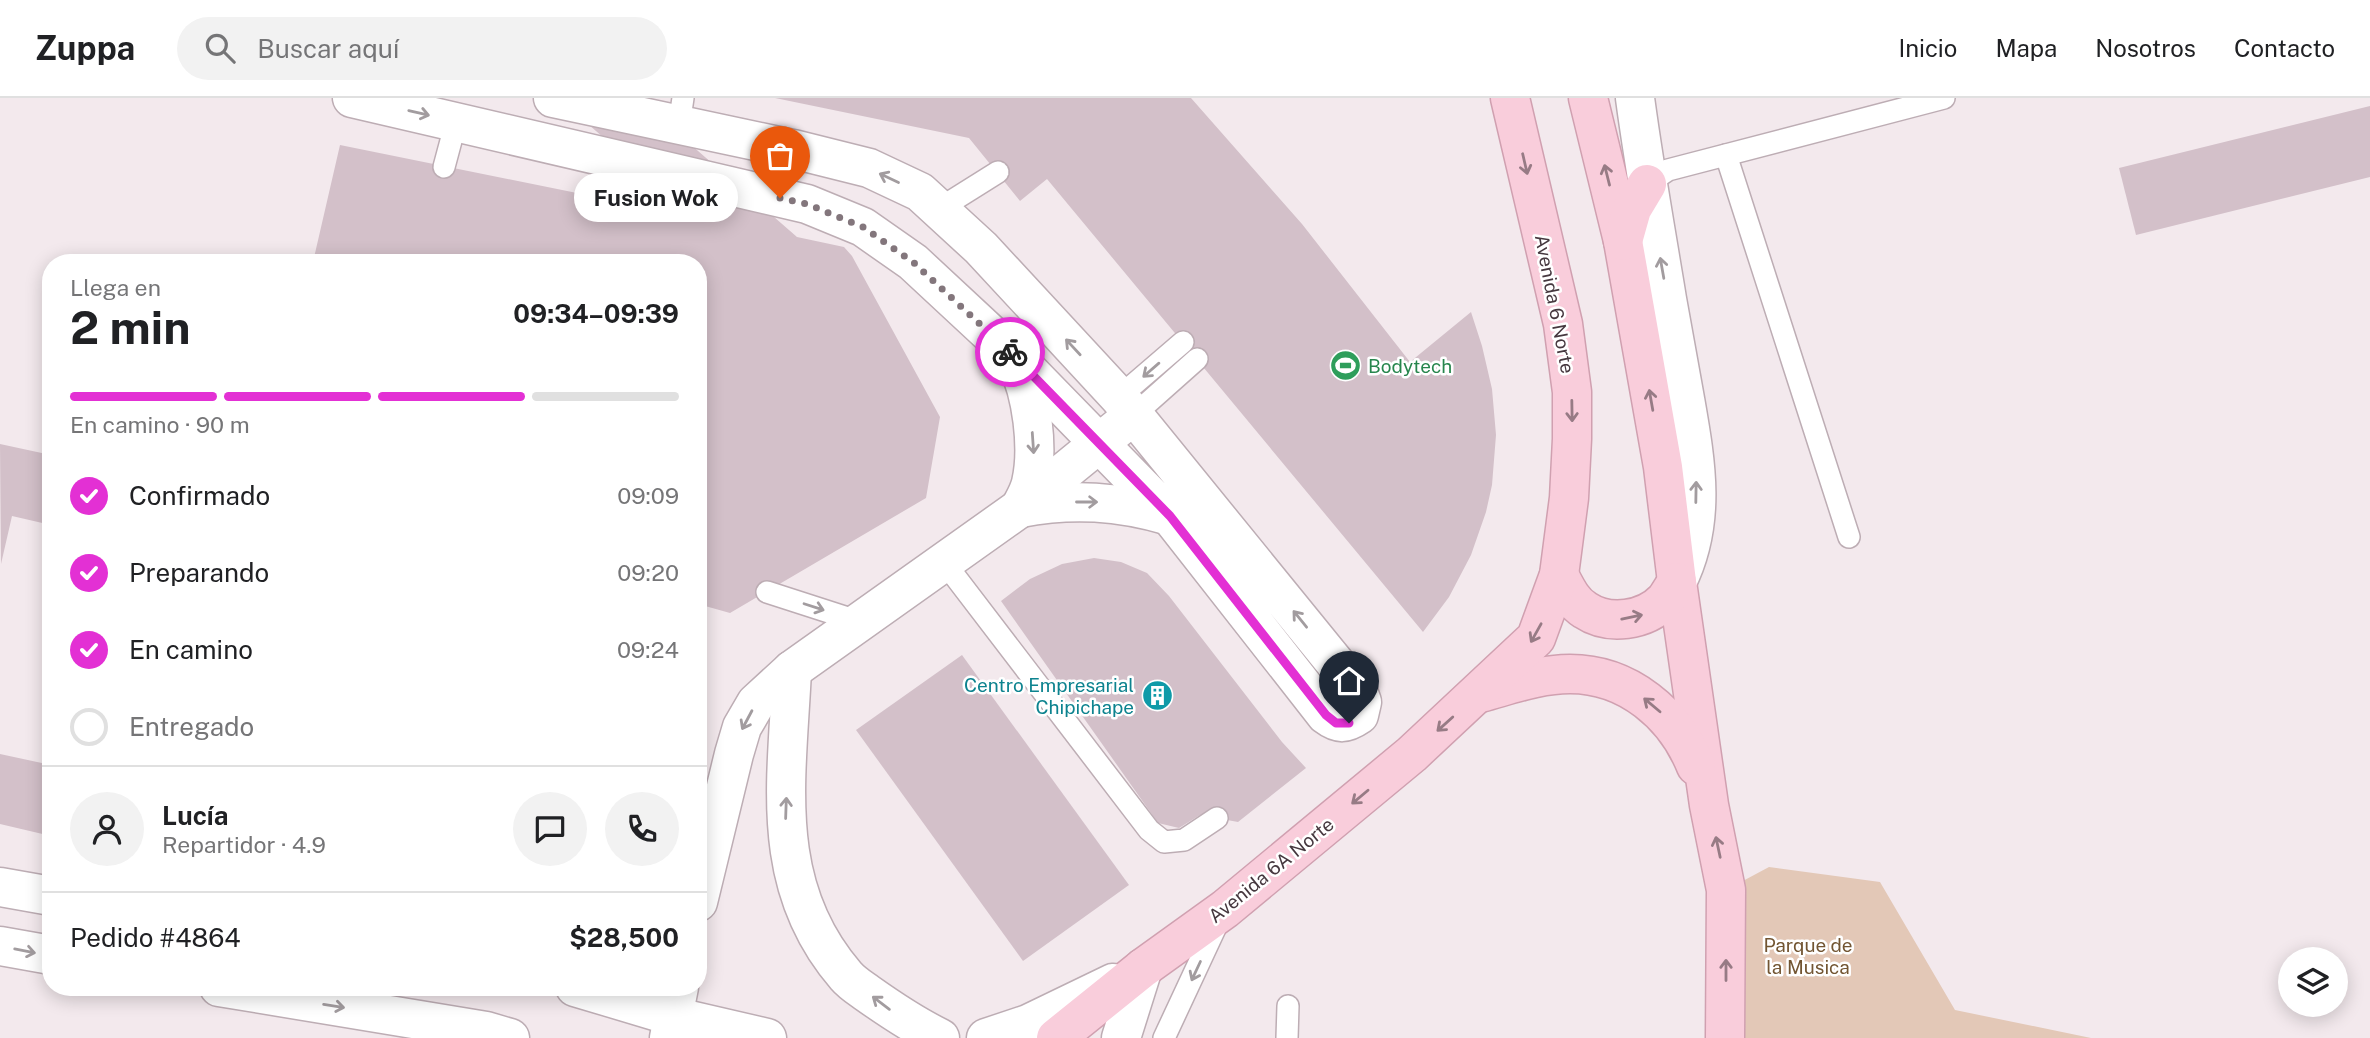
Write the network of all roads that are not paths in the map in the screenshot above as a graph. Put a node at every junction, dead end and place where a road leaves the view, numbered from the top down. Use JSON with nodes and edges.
{"nodes":[{"id":1,"x":352,"y":98,"type":"edge"},
{"id":2,"x":553,"y":98,"type":"edge"},
{"id":3,"x":1510,"y":98,"type":"edge"},
{"id":4,"x":1588,"y":98,"type":"edge"},
{"id":5,"x":1635,"y":98,"type":"edge"},
{"id":6,"x":1944,"y":98,"type":"edge"},
{"id":7,"x":681,"y":111,"type":"edge"},
{"id":8,"x":456,"y":122,"type":"junction"},
{"id":9,"x":1726,"y":155,"type":"junction"},
{"id":10,"x":444,"y":167,"type":"dead end"},
{"id":11,"x":998,"y":172,"type":"dead end"},
{"id":12,"x":1647,"y":184,"type":"junction"},
{"id":13,"x":939,"y":209,"type":"junction"},
{"id":14,"x":1623,"y":241,"type":"junction"},
{"id":15,"x":1183,"y":342,"type":"dead end"},
{"id":16,"x":1012,"y":354,"type":"junction"},
{"id":17,"x":1197,"y":359,"type":"dead end"},
{"id":18,"x":1126,"y":406,"type":"junction"},
{"id":19,"x":1099,"y":443,"type":"junction"},
{"id":20,"x":1020,"y":508,"type":"junction"},
{"id":21,"x":1170,"y":516,"type":"junction"},
{"id":22,"x":1849,"y":537,"type":"dead end"},
{"id":23,"x":944,"y":562,"type":"junction"},
{"id":24,"x":1559,"y":575,"type":"junction"},
{"id":25,"x":1676,"y":582,"type":"junction"},
{"id":26,"x":767,"y":592,"type":"dead end"},
{"id":27,"x":860,"y":622,"type":"junction"},
{"id":28,"x":792,"y":670,"type":"junction"},
{"id":29,"x":1478,"y":694,"type":"junction"},
{"id":30,"x":1709,"y":805,"type":"junction"},
{"id":31,"x":1217,"y":818,"type":"dead end"},
{"id":32,"x":707,"y":866,"type":"edge"},
{"id":33,"x":0,"y":887,"type":"edge"},
{"id":34,"x":42,"y":894,"type":"edge"},
{"id":35,"x":1225,"y":909,"type":"junction"},
{"id":36,"x":0,"y":946,"type":"edge"},
{"id":37,"x":42,"y":953,"type":"edge"},
{"id":38,"x":1143,"y":968,"type":"junction"},
{"id":39,"x":274,"y":996,"type":"edge"},
{"id":40,"x":609,"y":996,"type":"edge"},
{"id":41,"x":1288,"y":1006,"type":"dead end"},
{"id":42,"x":673,"y":1013,"type":"edge"},
{"id":43,"x":510,"y":1038,"type":"edge"},
{"id":44,"x":767,"y":1038,"type":"edge"},
{"id":45,"x":940,"y":1038,"type":"edge"},
{"id":46,"x":986,"y":1038,"type":"edge"},
{"id":47,"x":1056,"y":1038,"type":"edge"},
{"id":48,"x":1121,"y":1038,"type":"edge"},
{"id":49,"x":1164,"y":1038,"type":"edge"},
{"id":50,"x":1287,"y":1038,"type":"edge"},
{"id":51,"x":1725,"y":1038,"type":"edge"}],
"edges":[{"from":1,"to":8,"type":"street","one_way":true},
{"from":2,"to":7,"type":"street"},
{"from":3,"to":24,"type":"main road","name":"Avenida 6 Norte","one_way":true},
{"from":14,"to":4,"type":"main road","one_way":true},
{"from":5,"to":12,"type":"street"},
{"from":6,"to":9,"type":"lane"},
{"from":13,"to":7,"type":"street","one_way":true},
{"from":8,"to":10,"type":"lane"},
{"from":8,"to":16,"type":"street"},
{"from":9,"to":12,"type":"lane"},
{"from":9,"to":22,"type":"lane"},
{"from":11,"to":13,"type":"lane"},
{"from":12,"to":14,"type":"main road"},
{"from":25,"to":12,"type":"street","one_way":true},
{"from":18,"to":13,"type":"street","one_way":true},
{"from":25,"to":14,"type":"main road","one_way":true},
{"from":15,"to":18,"type":"lane","one_way":true},
{"from":16,"to":19,"type":"street"},
{"from":16,"to":20,"type":"street","one_way":true},
{"from":17,"to":18,"type":"lane"},
{"from":18,"to":19,"type":"street"},
{"from":21,"to":18,"type":"street","one_way":true},
{"from":19,"to":20,"type":"street"},
{"from":19,"to":21,"type":"street"},
{"from":20,"to":21,"type":"street","one_way":true},
{"from":20,"to":23,"type":"street"},
{"from":23,"to":27,"type":"street"},
{"from":23,"to":31,"type":"lane"},
{"from":24,"to":25,"type":"main road","one_way":true},
{"from":24,"to":29,"type":"main road","name":"Avenida 6 Norte","one_way":true},
{"from":25,"to":30,"type":"main road"},
{"from":26,"to":27,"type":"lane","one_way":true},
{"from":27,"to":28,"type":"street"},
{"from":28,"to":32,"type":"street","one_way":true},
{"from":45,"to":28,"type":"street","one_way":true},
{"from":30,"to":29,"type":"main road","one_way":true},
{"from":29,"to":35,"type":"main road","name":"Avenida 6A Norte","one_way":true},
{"from":51,"to":30,"type":"main road","one_way":true},
{"from":33,"to":34,"type":"street"},
{"from":35,"to":38,"type":"main road","name":"Avenida 6A Norte"},
{"from":35,"to":49,"type":"lane","one_way":true},
{"from":36,"to":37,"type":"street","one_way":true},
{"from":38,"to":46,"type":"street"},
{"from":38,"to":47,"type":"main road","name":"Avenida 6A Norte"},
{"from":38,"to":48,"type":"street"},
{"from":39,"to":43,"type":"street","one_way":true},
{"from":40,"to":42,"type":"street"},
{"from":41,"to":50,"type":"lane"},
{"from":42,"to":44,"type":"street"}]}
